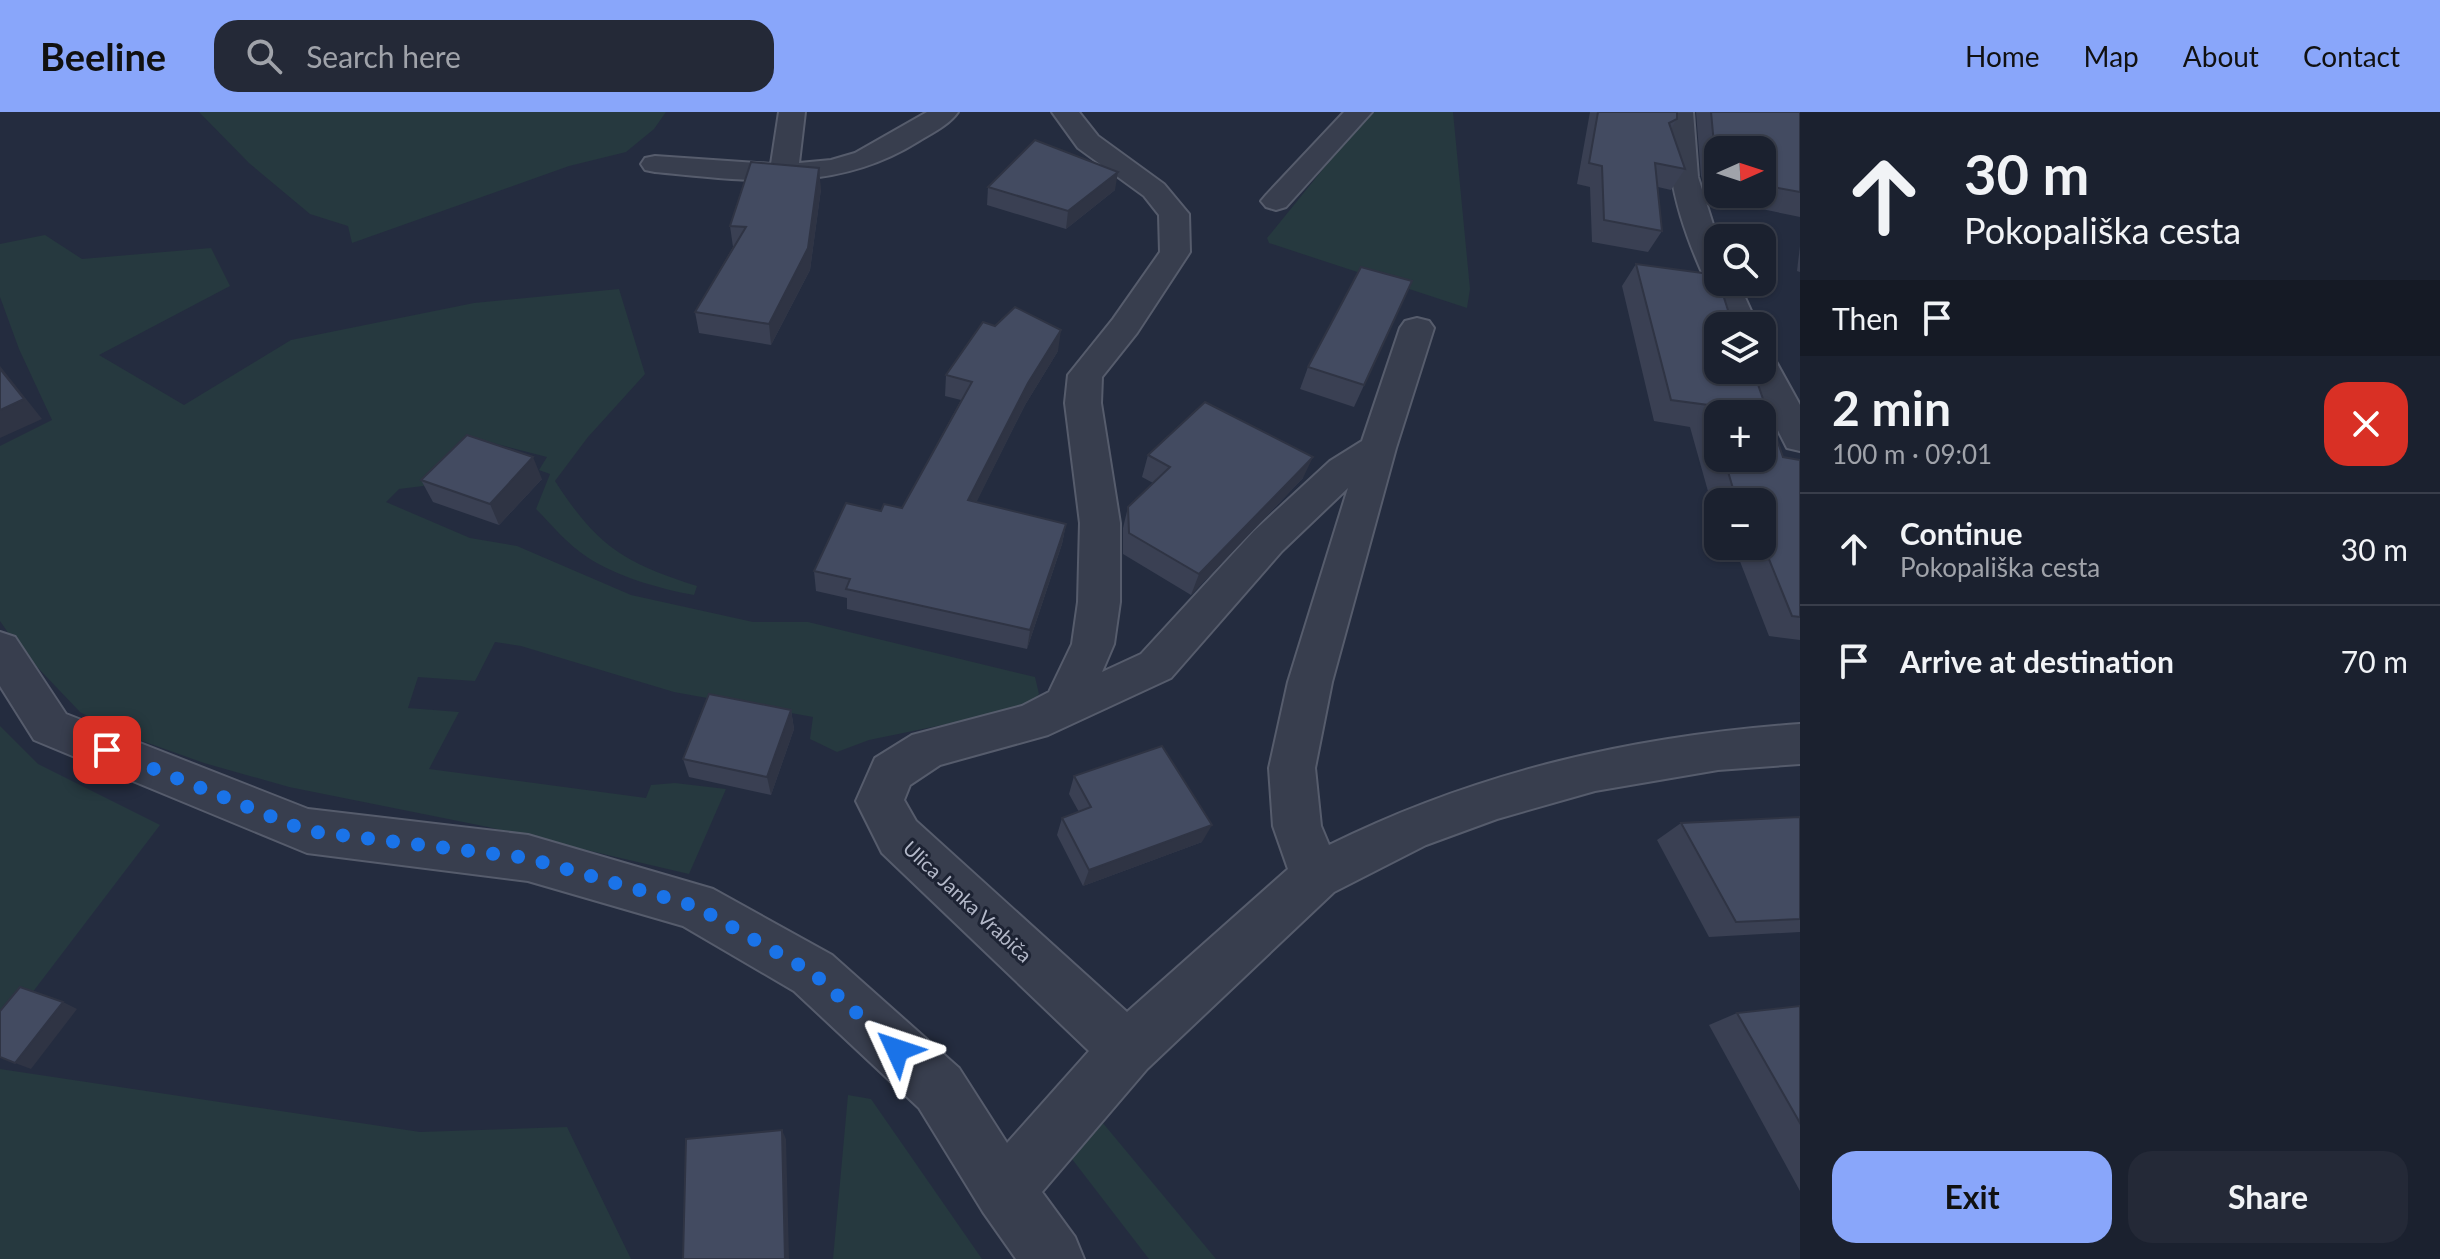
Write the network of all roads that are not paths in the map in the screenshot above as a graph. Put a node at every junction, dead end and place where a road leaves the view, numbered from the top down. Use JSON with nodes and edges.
{"nodes":[{"id":1,"x":792,"y":112,"type":"edge"},
{"id":2,"x":945,"y":112,"type":"edge"},
{"id":3,"x":1065,"y":112,"type":"edge"},
{"id":4,"x":1359,"y":112,"type":"edge"},
{"id":5,"x":1680,"y":112,"type":"edge"},
{"id":6,"x":655,"y":164,"type":"dead end"},
{"id":7,"x":784,"y":171,"type":"junction"},
{"id":8,"x":1276,"y":201,"type":"dead end"},
{"id":9,"x":1704,"y":244,"type":"edge"},
{"id":10,"x":1417,"y":328,"type":"dead end"},
{"id":11,"x":1771,"y":384,"type":"edge"},
{"id":12,"x":1800,"y":439,"type":"edge"},
{"id":13,"x":1378,"y":448,"type":"junction"},
{"id":14,"x":0,"y":649,"type":"edge"},
{"id":15,"x":1065,"y":705,"type":"junction"},
{"id":16,"x":1800,"y":744,"type":"edge"},
{"id":17,"x":1316,"y":876,"type":"junction"},
{"id":18,"x":1127,"y":1049,"type":"junction"},
{"id":19,"x":1004,"y":1191,"type":"junction"},
{"id":20,"x":1053,"y":1259,"type":"edge"}],
"edges":[{"from":1,"to":7,"type":"street"},
{"from":2,"to":7,"type":"street"},
{"from":3,"to":15,"type":"street"},
{"from":4,"to":8,"type":"street"},
{"from":5,"to":9,"type":"street"},
{"from":6,"to":7,"type":"street"},
{"from":10,"to":13,"type":"street"},
{"from":11,"to":12,"type":"street"},
{"from":13,"to":15,"type":"street","name":"Ulica Janka Vrabiča"},
{"from":13,"to":17,"type":"street"},
{"from":14,"to":19,"type":"street"},
{"from":15,"to":18,"type":"street","name":"Ulica Janka Vrabiča"},
{"from":16,"to":17,"type":"street"},
{"from":17,"to":18,"type":"street"},
{"from":18,"to":19,"type":"street"},
{"from":19,"to":20,"type":"street"}]}
